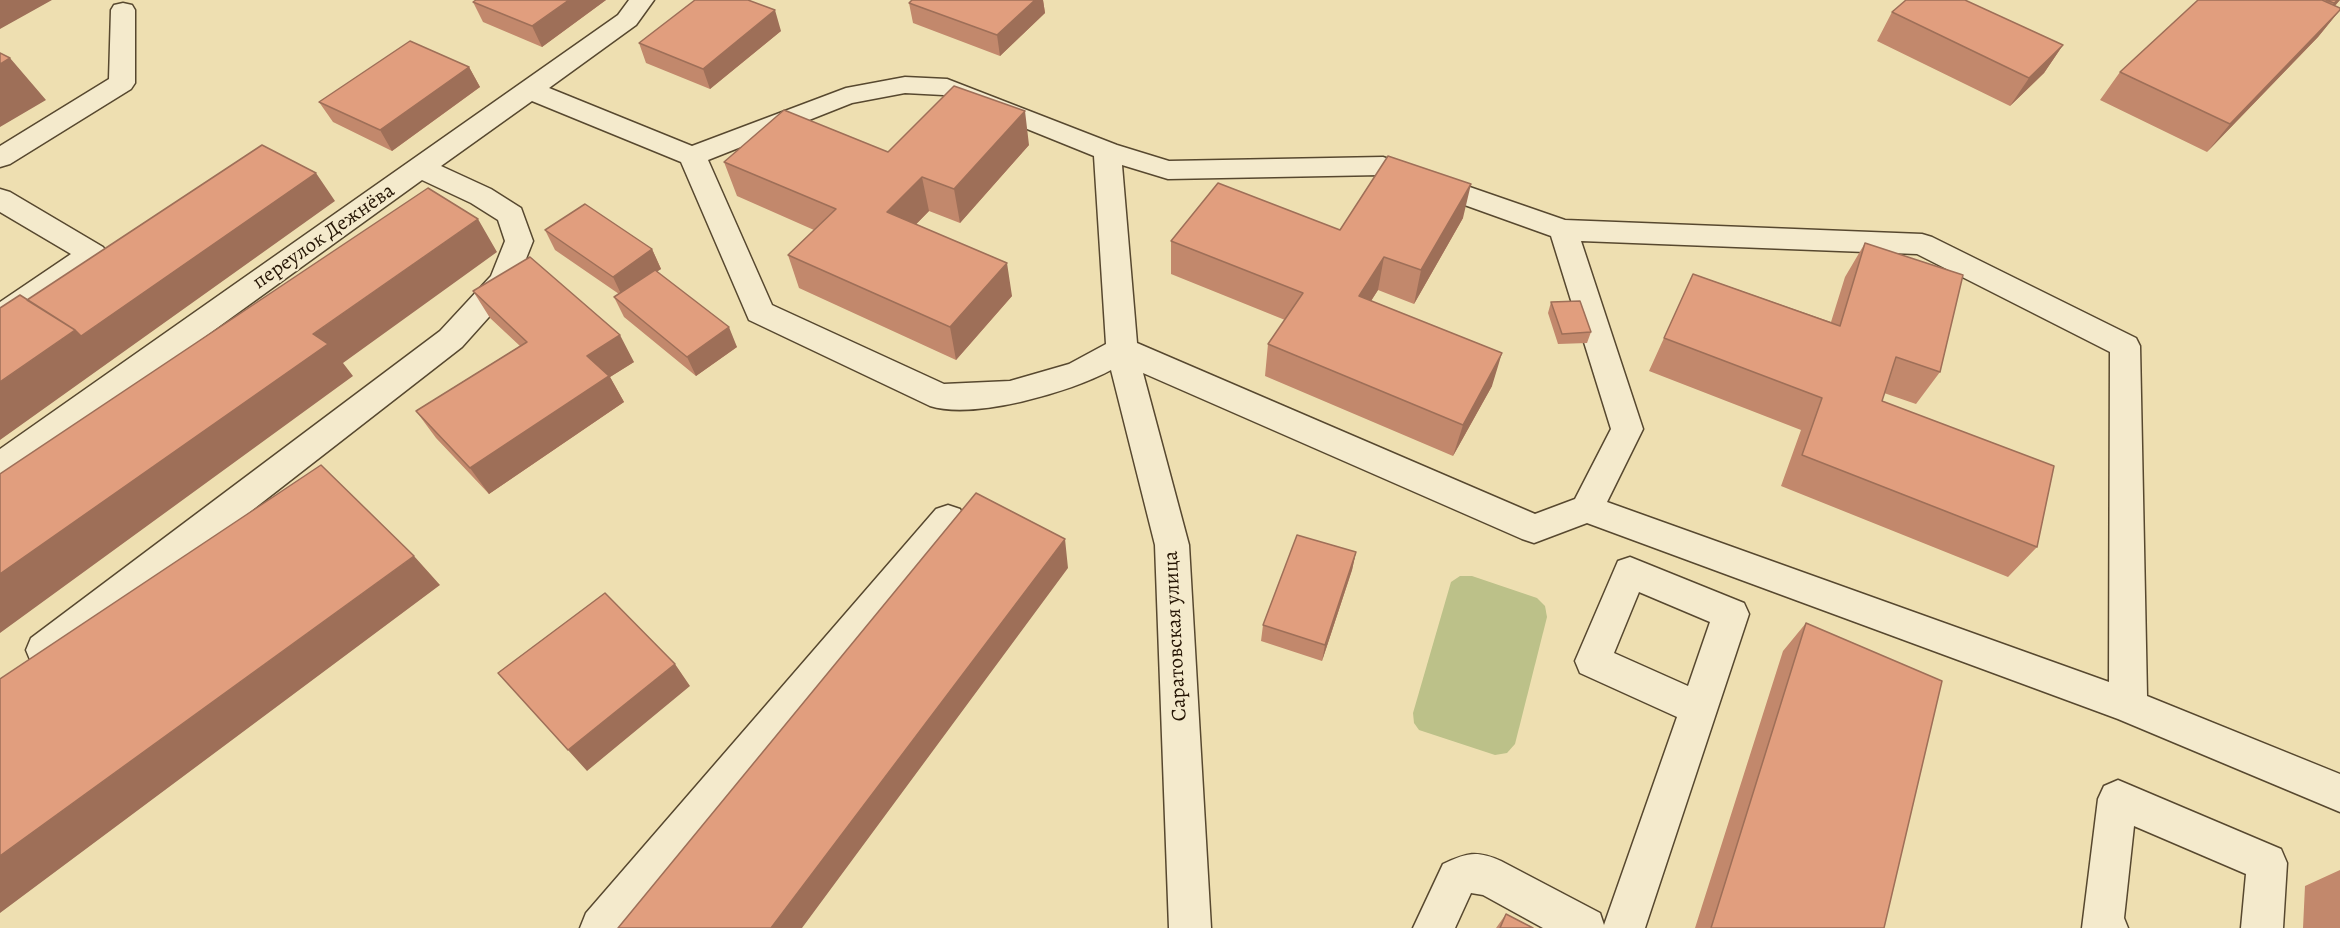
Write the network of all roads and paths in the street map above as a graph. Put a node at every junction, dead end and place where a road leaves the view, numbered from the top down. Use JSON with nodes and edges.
{"nodes":[{"id":1,"x":642,"y":0,"type":"edge"},
{"id":2,"x":123,"y":10,"type":"dead end"},
{"id":3,"x":529,"y":90,"type":"junction"},
{"id":4,"x":1107,"y":151,"type":"junction"},
{"id":5,"x":692,"y":156,"type":"junction"},
{"id":6,"x":0,"y":158,"type":"edge"},
{"id":7,"x":420,"y":168,"type":"junction"},
{"id":8,"x":0,"y":199,"type":"edge"},
{"id":9,"x":1563,"y":230,"type":"junction"},
{"id":10,"x":0,"y":317,"type":"edge"},
{"id":11,"x":1122,"y":350,"type":"junction"},
{"id":12,"x":0,"y":467,"type":"edge"},
{"id":13,"x":1587,"y":509,"type":"junction"},
{"id":14,"x":948,"y":519,"type":"dead end"},
{"id":15,"x":44,"y":651,"type":"edge"},
{"id":16,"x":2128,"y":706,"type":"junction"},
{"id":17,"x":1699,"y":709,"type":"dead end"},
{"id":18,"x":2340,"y":793,"type":"edge"},
{"id":19,"x":601,"y":928,"type":"edge"},
{"id":20,"x":1190,"y":928,"type":"edge"},
{"id":21,"x":1434,"y":928,"type":"edge"},
{"id":22,"x":1585,"y":928,"type":"edge"},
{"id":23,"x":1624,"y":928,"type":"edge"},
{"id":24,"x":2107,"y":928,"type":"edge"},
{"id":25,"x":2262,"y":928,"type":"edge"}],
"edges":[{"from":1,"to":3,"type":"street","name":"переулок Дежнёва"},
{"from":2,"to":6,"type":"street"},
{"from":3,"to":5,"type":"street"},
{"from":3,"to":7,"type":"street","name":"переулок Дежнёва"},
{"from":4,"to":5,"type":"street"},
{"from":4,"to":9,"type":"street"},
{"from":4,"to":11,"type":"street","name":"Саратовская улица"},
{"from":5,"to":11,"type":"street"},
{"from":7,"to":12,"type":"street","name":"переулок Дежнёва"},
{"from":7,"to":15,"type":"street"},
{"from":8,"to":10,"type":"street"},
{"from":9,"to":13,"type":"street"},
{"from":9,"to":16,"type":"street"},
{"from":11,"to":13,"type":"street"},
{"from":11,"to":20,"type":"street","name":"Саратовская улица"},
{"from":13,"to":16,"type":"street"},
{"from":14,"to":19,"type":"street"},
{"from":16,"to":18,"type":"street"},
{"from":17,"to":23,"type":"street"},
{"from":21,"to":22,"type":"street"},
{"from":24,"to":25,"type":"street"}]}
